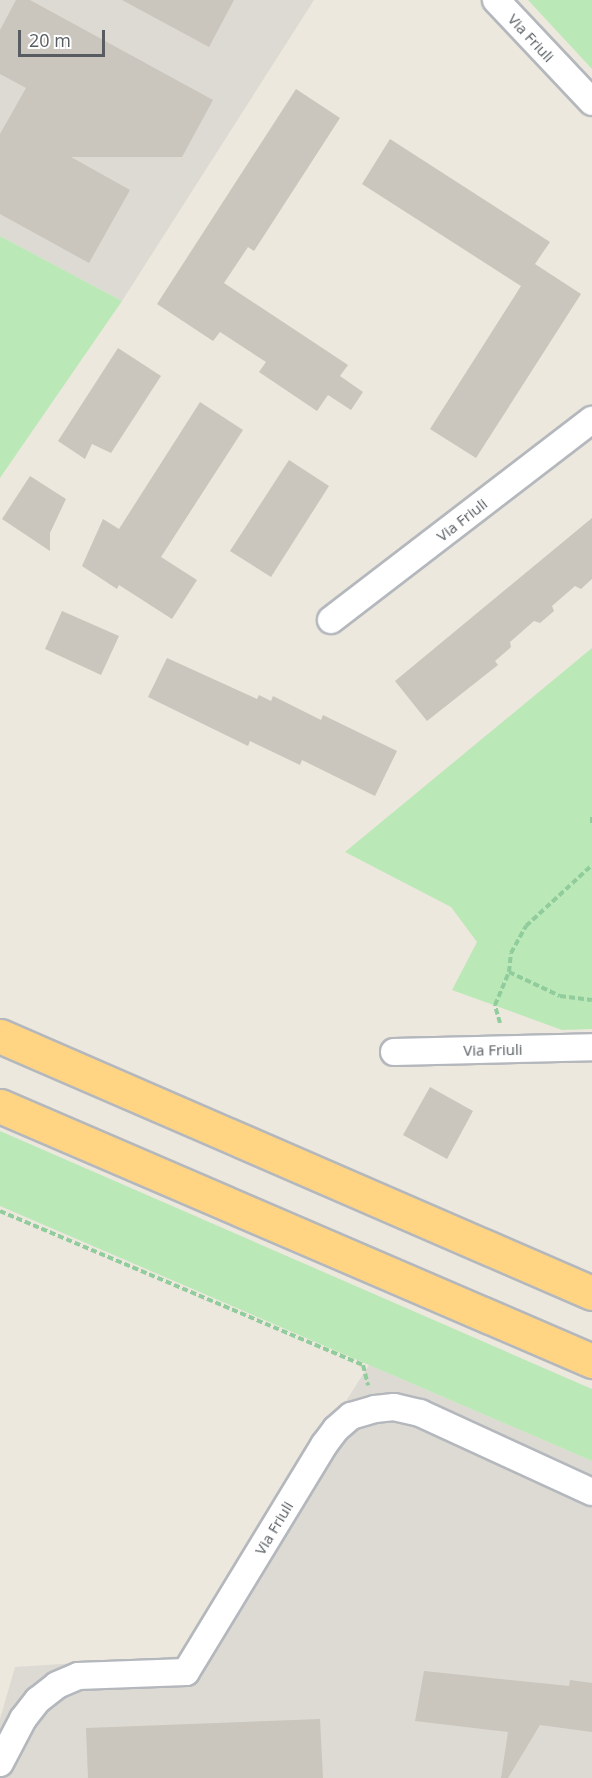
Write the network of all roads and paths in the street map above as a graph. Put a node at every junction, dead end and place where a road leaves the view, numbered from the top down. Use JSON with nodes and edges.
{"nodes":[{"id":1,"x":496,"y":0,"type":"edge"},
{"id":2,"x":592,"y":102,"type":"edge"},
{"id":3,"x":592,"y":420,"type":"edge"},
{"id":4,"x":332,"y":620,"type":"dead end"},
{"id":5,"x":592,"y":817,"type":"edge"},
{"id":6,"x":592,"y":823,"type":"edge"},
{"id":7,"x":592,"y":865,"type":"edge"},
{"id":8,"x":509,"y":972,"type":"junction"},
{"id":9,"x":592,"y":1000,"type":"edge"},
{"id":10,"x":0,"y":1036,"type":"edge"},
{"id":11,"x":592,"y":1047,"type":"edge"},
{"id":12,"x":509,"y":1050,"type":"junction"},
{"id":13,"x":394,"y":1052,"type":"dead end"},
{"id":14,"x":0,"y":1106,"type":"edge"},
{"id":15,"x":0,"y":1211,"type":"edge"},
{"id":16,"x":592,"y":1293,"type":"edge"},
{"id":17,"x":592,"y":1360,"type":"edge"},
{"id":18,"x":375,"y":1408,"type":"junction"},
{"id":19,"x":592,"y":1492,"type":"edge"},
{"id":20,"x":0,"y":1763,"type":"edge"}],
"edges":[{"from":1,"to":2,"type":"street","name":"Via Friuli"},
{"from":3,"to":4,"type":"street","name":"Via Friuli"},
{"from":5,"to":6,"type":"path"},
{"from":7,"to":8,"type":"path"},
{"from":8,"to":9,"type":"path"},
{"from":8,"to":12,"type":"path"},
{"from":10,"to":16,"type":"highway"},
{"from":11,"to":12,"type":"street","name":"Via Friuli"},
{"from":12,"to":13,"type":"street","name":"Via Friuli"},
{"from":14,"to":17,"type":"highway"},
{"from":15,"to":18,"type":"path"},
{"from":18,"to":19,"type":"street","name":"Via Friuli"},
{"from":18,"to":20,"type":"street","name":"Via Friuli"}]}
